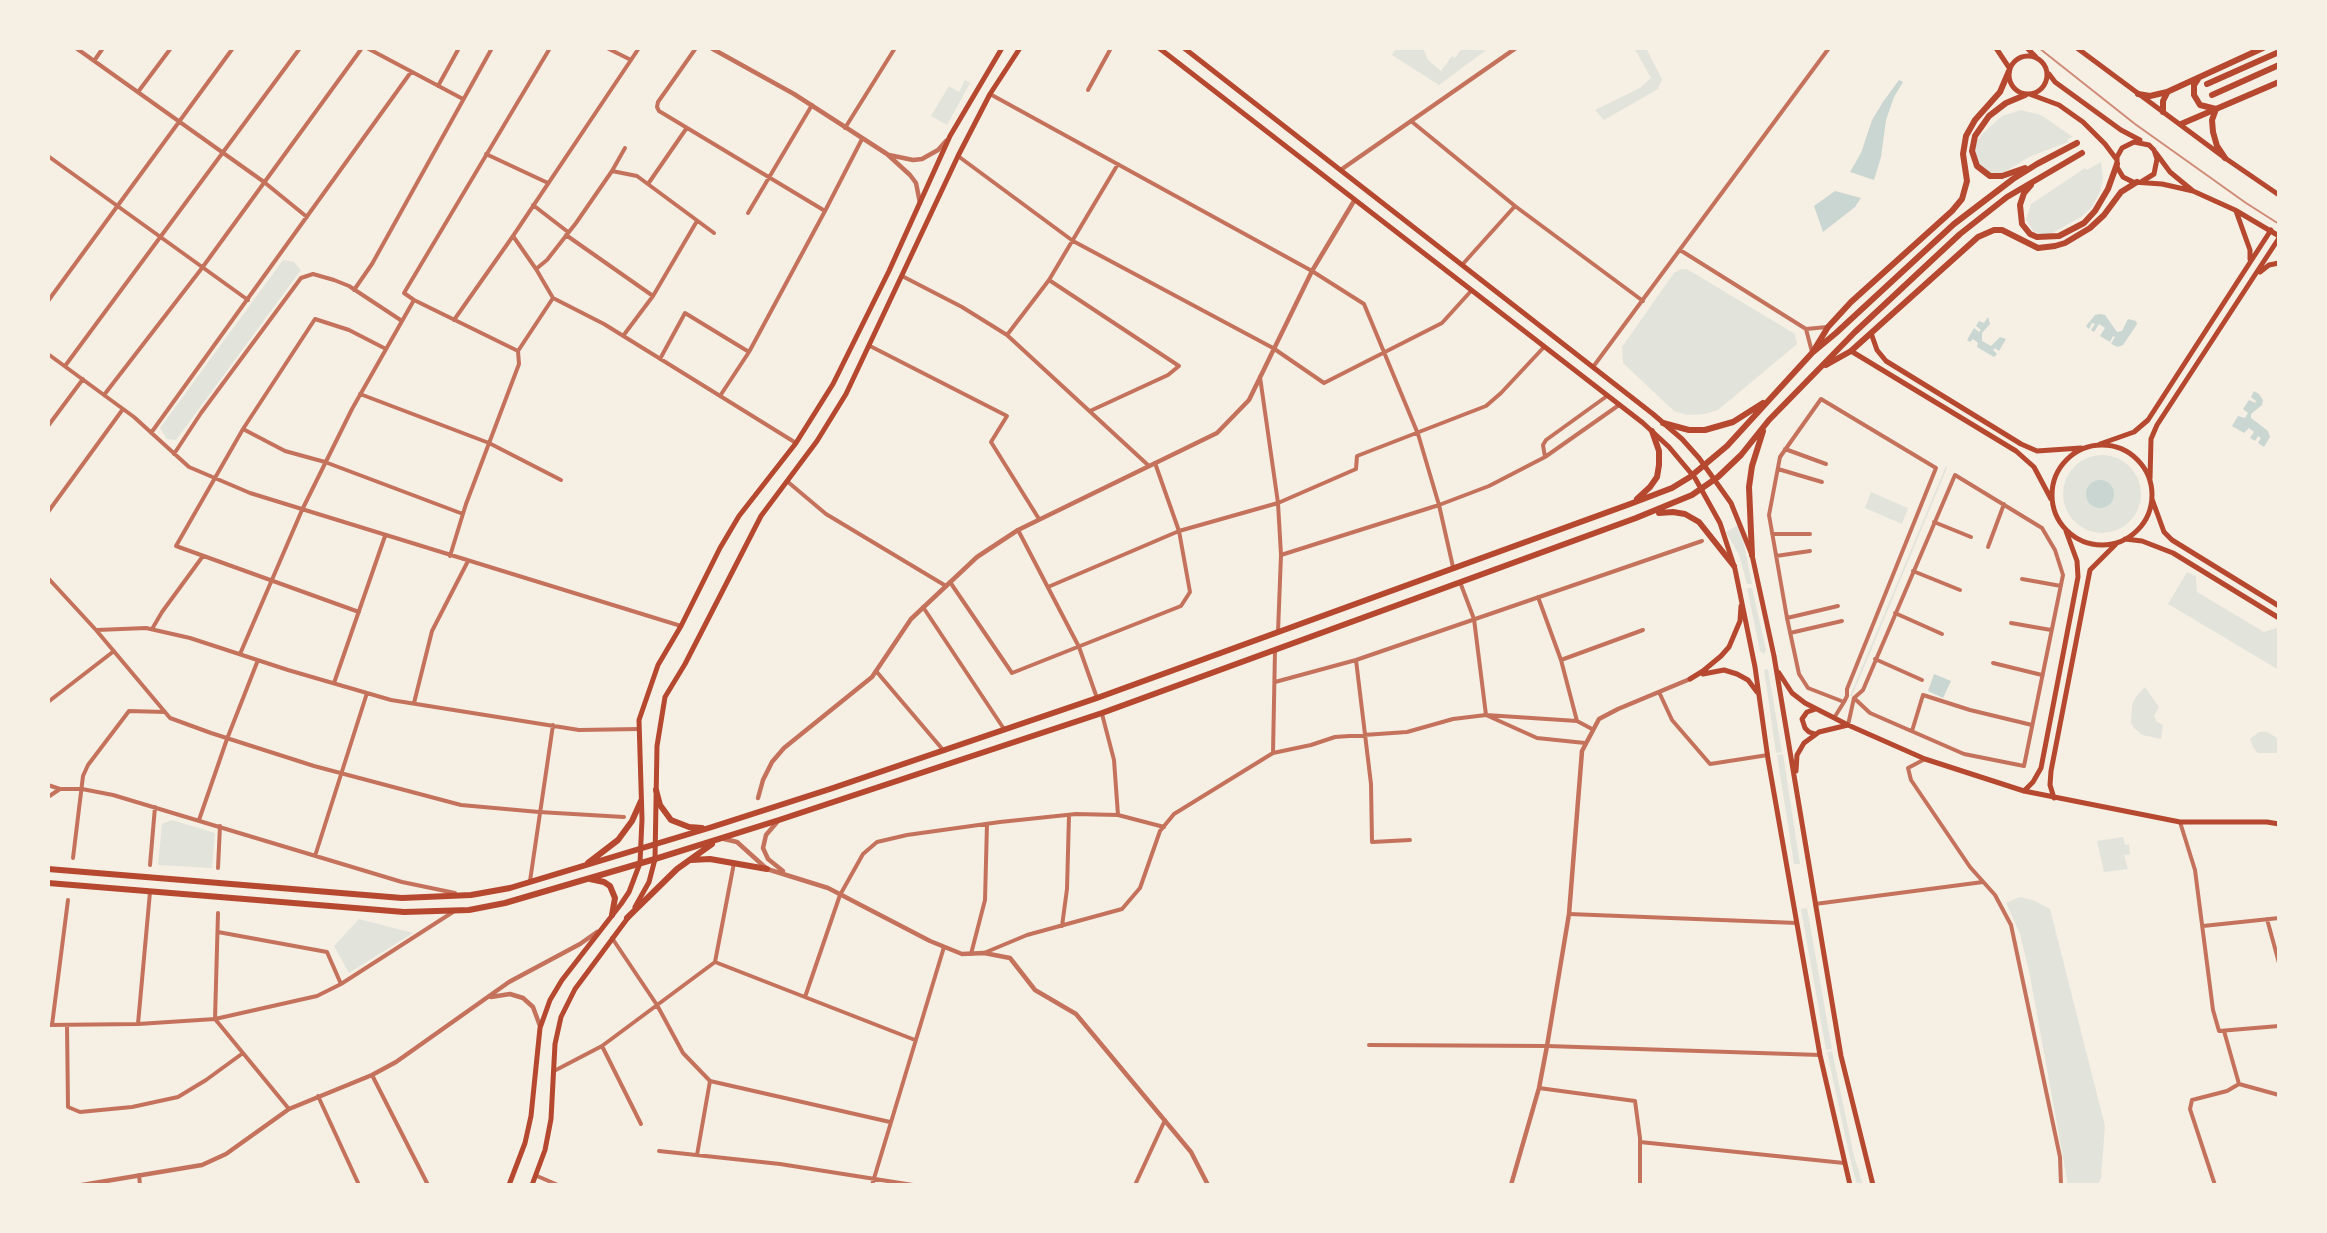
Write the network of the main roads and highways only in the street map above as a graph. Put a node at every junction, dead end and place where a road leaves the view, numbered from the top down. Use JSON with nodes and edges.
{"nodes":[{"id":1,"x":1002,"y":48,"type":"edge"},
{"id":2,"x":1020,"y":48,"type":"edge"},
{"id":3,"x":1159,"y":48,"type":"edge"},
{"id":4,"x":1184,"y":48,"type":"edge"},
{"id":5,"x":1996,"y":48,"type":"edge"},
{"id":6,"x":2026,"y":48,"type":"edge"},
{"id":7,"x":2077,"y":48,"type":"edge"},
{"id":8,"x":2263,"y":48,"type":"edge"},
{"id":9,"x":2279,"y":52,"type":"edge"},
{"id":10,"x":2037,"y":58,"type":"junction"},
{"id":11,"x":2279,"y":65,"type":"edge"},
{"id":12,"x":2009,"y":70,"type":"junction"},
{"id":13,"x":2048,"y":72,"type":"junction"},
{"id":14,"x":2199,"y":78,"type":"junction"},
{"id":15,"x":2279,"y":82,"type":"edge"},
{"id":16,"x":2207,"y":84,"type":"dead end"},
{"id":17,"x":2167,"y":92,"type":"junction"},
{"id":18,"x":2028,"y":94,"type":"junction"},
{"id":19,"x":2138,"y":94,"type":"junction"},
{"id":20,"x":2212,"y":95,"type":"dead end"},
{"id":21,"x":2216,"y":109,"type":"junction"},
{"id":22,"x":2163,"y":112,"type":"junction"},
{"id":23,"x":2181,"y":124,"type":"junction"},
{"id":24,"x":2144,"y":142,"type":"junction"},
{"id":25,"x":2077,"y":143,"type":"dead end"},
{"id":26,"x":2082,"y":153,"type":"dead end"},
{"id":27,"x":2156,"y":153,"type":"junction"},
{"id":28,"x":2225,"y":158,"type":"junction"},
{"id":29,"x":2117,"y":162,"type":"junction"},
{"id":30,"x":2037,"y":164,"type":"junction"},
{"id":31,"x":2043,"y":175,"type":"junction"},
{"id":32,"x":2139,"y":182,"type":"junction"},
{"id":33,"x":2193,"y":191,"type":"junction"},
{"id":34,"x":2279,"y":195,"type":"edge"},
{"id":35,"x":2235,"y":210,"type":"junction"},
{"id":36,"x":2271,"y":231,"type":"junction"},
{"id":37,"x":2279,"y":237,"type":"edge"},
{"id":38,"x":2279,"y":263,"type":"edge"},
{"id":39,"x":2246,"y":270,"type":"junction"},
{"id":40,"x":2256,"y":275,"type":"junction"},
{"id":41,"x":2227,"y":299,"type":"junction"},
{"id":42,"x":2236,"y":304,"type":"junction"},
{"id":43,"x":1872,"y":333,"type":"junction"},
{"id":44,"x":1851,"y":351,"type":"junction"},
{"id":45,"x":1812,"y":353,"type":"junction"},
{"id":46,"x":1818,"y":370,"type":"junction"},
{"id":47,"x":1773,"y":395,"type":"junction"},
{"id":48,"x":1663,"y":423,"type":"junction"},
{"id":49,"x":1764,"y":427,"type":"junction"},
{"id":50,"x":1652,"y":431,"type":"junction"},
{"id":51,"x":2099,"y":444,"type":"junction"},
{"id":52,"x":2083,"y":448,"type":"junction"},
{"id":53,"x":1706,"y":466,"type":"junction"},
{"id":54,"x":1693,"y":475,"type":"junction"},
{"id":55,"x":1716,"y":479,"type":"junction"},
{"id":56,"x":2150,"y":481,"type":"junction"},
{"id":57,"x":1701,"y":489,"type":"junction"},
{"id":58,"x":2152,"y":498,"type":"junction"},
{"id":59,"x":2052,"y":500,"type":"junction"},
{"id":60,"x":1630,"y":504,"type":"junction"},
{"id":61,"x":1640,"y":517,"type":"junction"},
{"id":62,"x":2065,"y":529,"type":"junction"},
{"id":63,"x":2126,"y":539,"type":"junction"},
{"id":64,"x":2115,"y":544,"type":"junction"},
{"id":65,"x":1752,"y":555,"type":"junction"},
{"id":66,"x":1734,"y":566,"type":"junction"},
{"id":67,"x":1741,"y":598,"type":"junction"},
{"id":68,"x":2279,"y":606,"type":"edge"},
{"id":69,"x":2279,"y":618,"type":"edge"},
{"id":70,"x":1776,"y":669,"type":"junction"},
{"id":71,"x":1759,"y":698,"type":"junction"},
{"id":72,"x":1816,"y":709,"type":"junction"},
{"id":73,"x":1848,"y":725,"type":"junction"},
{"id":74,"x":1816,"y":734,"type":"junction"},
{"id":75,"x":656,"y":790,"type":"junction"},
{"id":76,"x":2024,"y":791,"type":"junction"},
{"id":77,"x":1797,"y":795,"type":"junction"},
{"id":78,"x":2054,"y":798,"type":"junction"},
{"id":79,"x":641,"y":801,"type":"junction"},
{"id":80,"x":2279,"y":824,"type":"edge"},
{"id":81,"x":712,"y":827,"type":"junction"},
{"id":82,"x":722,"y":838,"type":"junction"},
{"id":83,"x":656,"y":844,"type":"junction"},
{"id":84,"x":641,"y":848,"type":"junction"},
{"id":85,"x":655,"y":859,"type":"junction"},
{"id":86,"x":688,"y":861,"type":"junction"},
{"id":87,"x":640,"y":863,"type":"junction"},
{"id":88,"x":582,"y":866,"type":"junction"},
{"id":89,"x":48,"y":869,"type":"edge"},
{"id":90,"x":767,"y":869,"type":"road end"},
{"id":91,"x":586,"y":879,"type":"junction"},
{"id":92,"x":48,"y":883,"type":"edge"},
{"id":93,"x":612,"y":915,"type":"junction"},
{"id":94,"x":627,"y":918,"type":"junction"},
{"id":95,"x":509,"y":1185,"type":"edge"},
{"id":96,"x":532,"y":1185,"type":"edge"},
{"id":97,"x":1850,"y":1185,"type":"edge"},
{"id":98,"x":1873,"y":1185,"type":"edge"}],
"edges":[{"from":1,"to":79,"type":"main road"},
{"from":2,"to":75,"type":"main road"},
{"from":3,"to":50,"type":"main road"},
{"from":4,"to":48,"type":"main road"},
{"from":5,"to":12,"type":"main road"},
{"from":6,"to":10,"type":"main road"},
{"from":7,"to":19,"type":"main road"},
{"from":8,"to":14,"type":"main road"},
{"from":9,"to":16,"type":"main road"},
{"from":10,"to":12,"type":"main road"},
{"from":10,"to":13,"type":"main road"},
{"from":11,"to":20,"type":"main road"},
{"from":12,"to":18,"type":"main road"},
{"from":12,"to":45,"type":"main road"},
{"from":13,"to":18,"type":"main road"},
{"from":13,"to":24,"type":"main road"},
{"from":14,"to":17,"type":"main road"},
{"from":14,"to":21,"type":"main road"},
{"from":15,"to":21,"type":"main road"},
{"from":17,"to":19,"type":"main road"},
{"from":17,"to":22,"type":"main road"},
{"from":18,"to":29,"type":"main road"},
{"from":18,"to":30,"type":"main road"},
{"from":19,"to":22,"type":"main road"},
{"from":21,"to":23,"type":"main road"},
{"from":21,"to":28,"type":"main road"},
{"from":22,"to":23,"type":"main road"},
{"from":23,"to":28,"type":"main road"},
{"from":24,"to":27,"type":"main road"},
{"from":24,"to":29,"type":"main road"},
{"from":25,"to":30,"type":"main road"},
{"from":26,"to":31,"type":"main road"},
{"from":27,"to":32,"type":"main road"},
{"from":27,"to":33,"type":"main road"},
{"from":28,"to":34,"type":"main road"},
{"from":29,"to":31,"type":"main road"},
{"from":29,"to":32,"type":"main road"},
{"from":30,"to":45,"type":"main road"},
{"from":31,"to":46,"type":"main road"},
{"from":32,"to":33,"type":"main road"},
{"from":32,"to":43,"type":"main road"},
{"from":33,"to":35,"type":"main road"},
{"from":35,"to":36,"type":"main road"},
{"from":35,"to":39,"type":"main road"},
{"from":36,"to":37,"type":"main road"},
{"from":36,"to":39,"type":"main road"},
{"from":37,"to":40,"type":"main road"},
{"from":38,"to":40,"type":"main road"},
{"from":39,"to":41,"type":"main road"},
{"from":40,"to":42,"type":"main road"},
{"from":41,"to":42,"type":"main road"},
{"from":41,"to":51,"type":"main road"},
{"from":42,"to":56,"type":"main road"},
{"from":43,"to":44,"type":"main road"},
{"from":43,"to":52,"type":"main road"},
{"from":44,"to":46,"type":"main road"},
{"from":44,"to":59,"type":"main road"},
{"from":45,"to":47,"type":"main road"},
{"from":46,"to":49,"type":"main road"},
{"from":47,"to":48,"type":"main road"},
{"from":47,"to":53,"type":"main road"},
{"from":48,"to":53,"type":"main road"},
{"from":49,"to":55,"type":"main road"},
{"from":49,"to":65,"type":"main road"},
{"from":50,"to":54,"type":"main road"},
{"from":50,"to":60,"type":"main road"},
{"from":51,"to":52,"type":"main road"},
{"from":51,"to":56,"type":"main road"},
{"from":52,"to":59,"type":"main road"},
{"from":53,"to":54,"type":"main road"},
{"from":53,"to":55,"type":"main road"},
{"from":54,"to":57,"type":"main road"},
{"from":54,"to":60,"type":"main road"},
{"from":55,"to":57,"type":"main road"},
{"from":55,"to":65,"type":"main road"},
{"from":56,"to":58,"type":"main road"},
{"from":57,"to":61,"type":"main road"},
{"from":57,"to":66,"type":"main road"},
{"from":58,"to":63,"type":"main road"},
{"from":58,"to":68,"type":"main road"},
{"from":59,"to":62,"type":"main road"},
{"from":60,"to":81,"type":"main road"},
{"from":61,"to":66,"type":"main road"},
{"from":61,"to":82,"type":"main road"},
{"from":62,"to":64,"type":"main road"},
{"from":62,"to":76,"type":"main road"},
{"from":63,"to":64,"type":"main road"},
{"from":63,"to":69,"type":"main road"},
{"from":64,"to":78,"type":"main road"},
{"from":65,"to":70,"type":"main road"},
{"from":66,"to":67,"type":"main road"},
{"from":67,"to":71,"type":"main road"},
{"from":67,"to":71,"type":"main road"},
{"from":70,"to":72,"type":"main road"},
{"from":70,"to":77,"type":"main road"},
{"from":71,"to":97,"type":"main road"},
{"from":72,"to":73,"type":"main road"},
{"from":72,"to":74,"type":"main road"},
{"from":73,"to":74,"type":"main road"},
{"from":73,"to":76,"type":"main road"},
{"from":74,"to":77,"type":"main road"},
{"from":75,"to":81,"type":"main road"},
{"from":75,"to":83,"type":"main road"},
{"from":76,"to":78,"type":"main road"},
{"from":77,"to":98,"type":"main road"},
{"from":78,"to":80,"type":"main road"},
{"from":79,"to":84,"type":"main road"},
{"from":79,"to":88,"type":"main road"},
{"from":81,"to":83,"type":"main road"},
{"from":82,"to":85,"type":"main road"},
{"from":82,"to":86,"type":"main road"},
{"from":83,"to":84,"type":"main road"},
{"from":83,"to":85,"type":"main road"},
{"from":84,"to":87,"type":"main road"},
{"from":84,"to":88,"type":"main road"},
{"from":85,"to":87,"type":"main road"},
{"from":85,"to":94,"type":"main road"},
{"from":86,"to":90,"type":"main road"},
{"from":86,"to":94,"type":"main road"},
{"from":87,"to":91,"type":"main road"},
{"from":87,"to":93,"type":"main road"},
{"from":88,"to":89,"type":"main road"},
{"from":91,"to":92,"type":"main road"},
{"from":91,"to":93,"type":"main road"},
{"from":93,"to":95,"type":"main road"},
{"from":94,"to":96,"type":"main road"}]}
